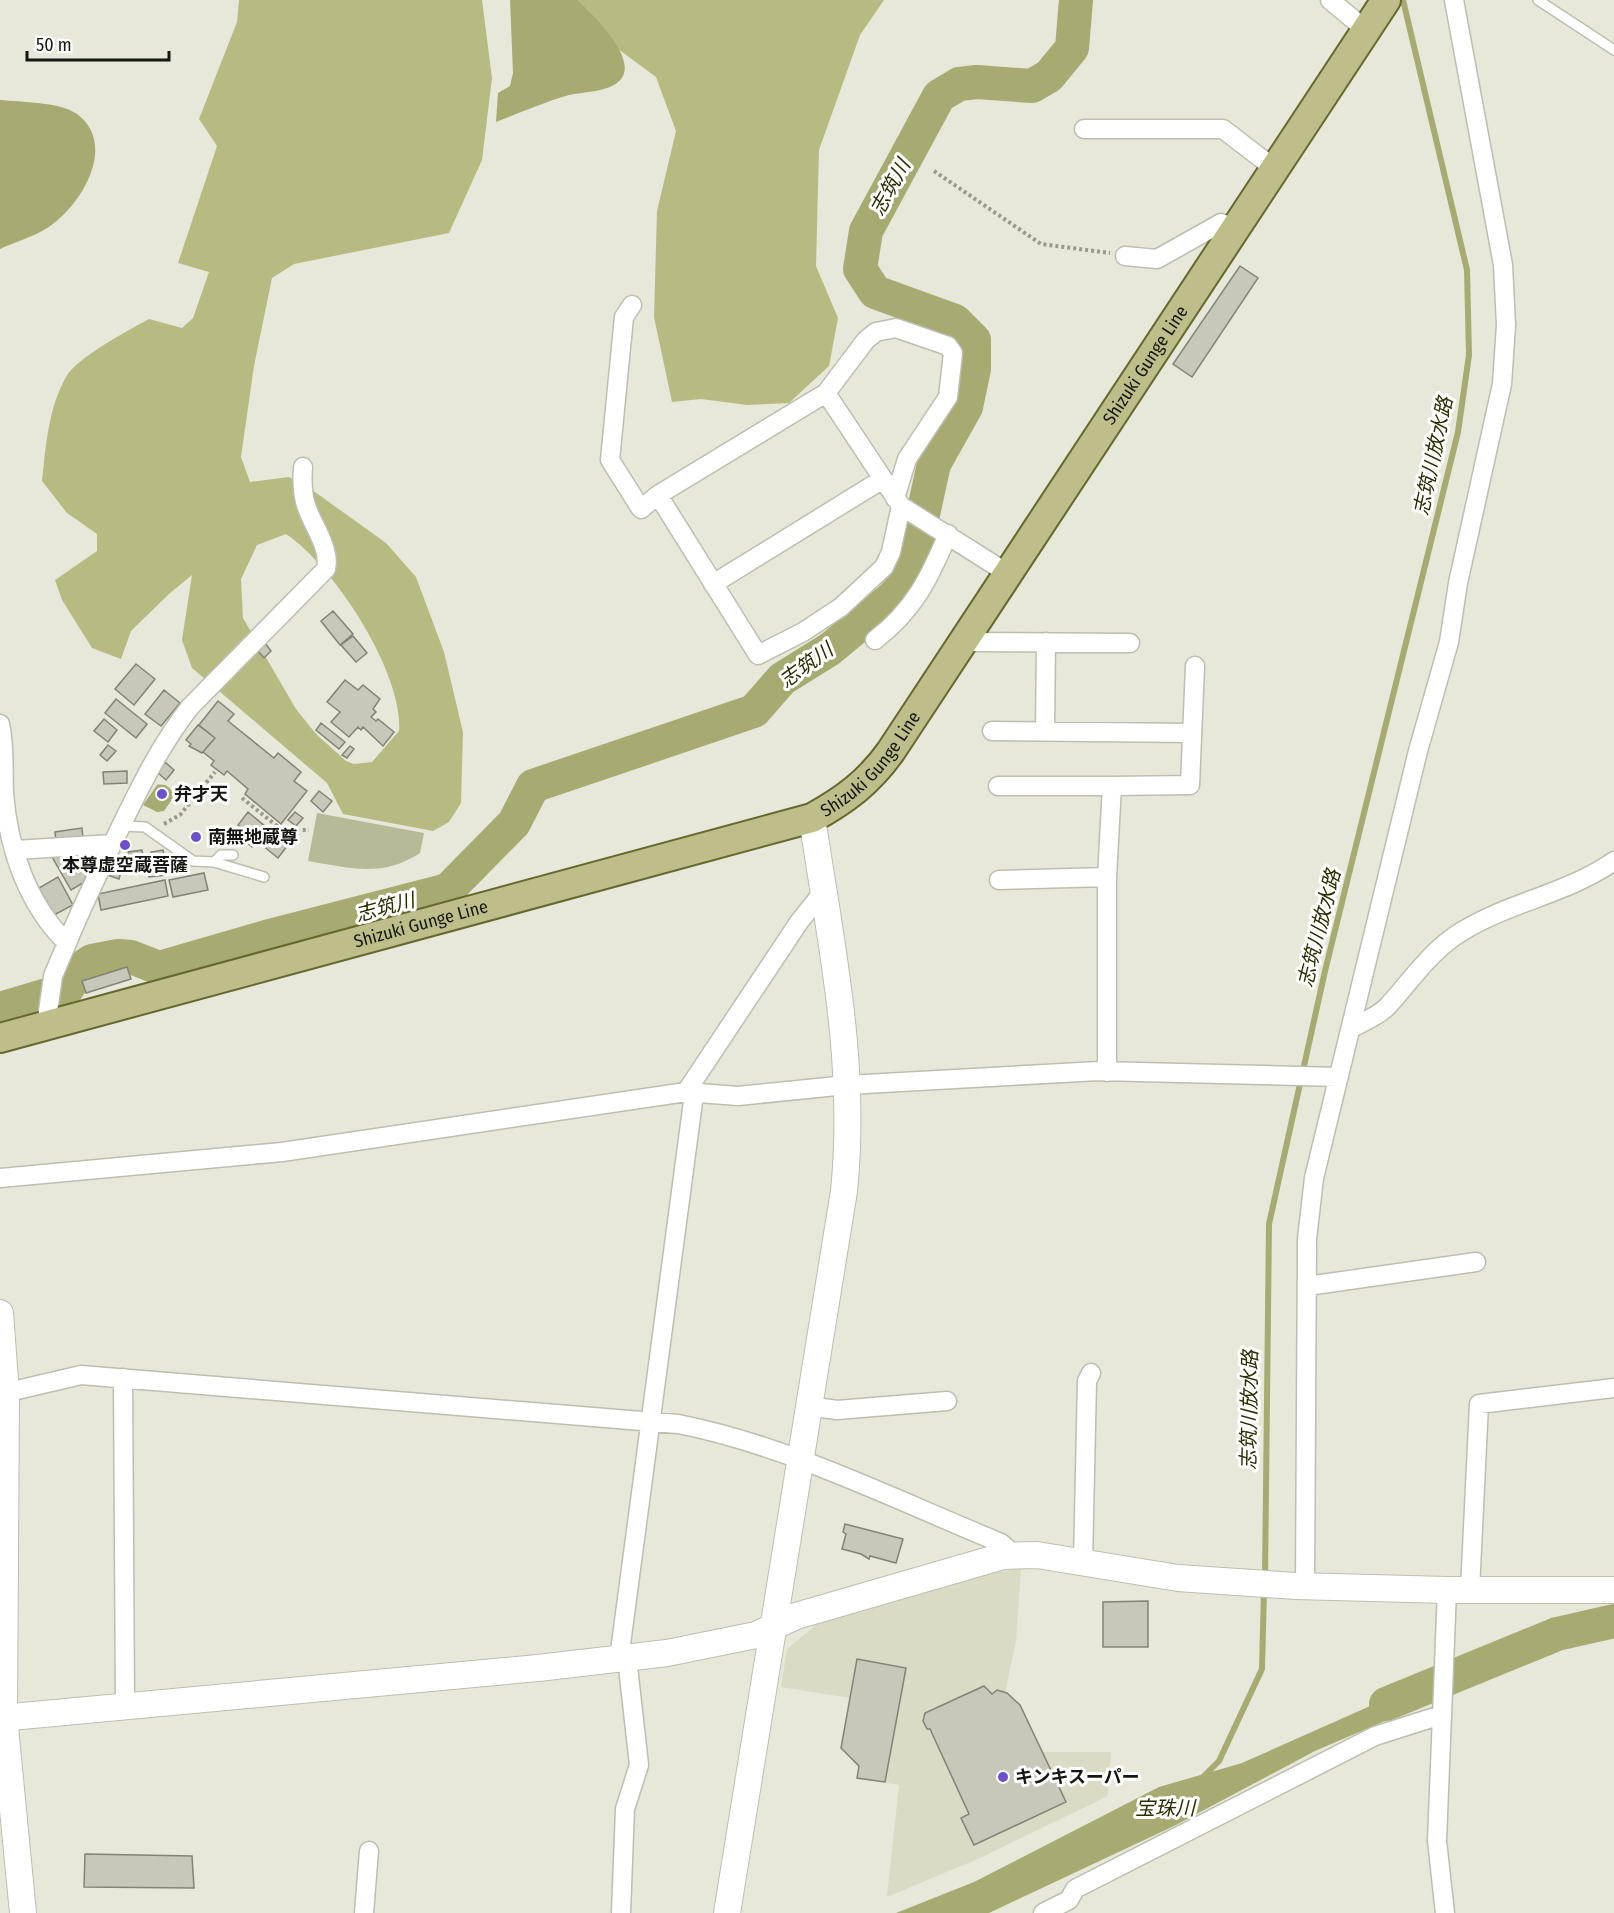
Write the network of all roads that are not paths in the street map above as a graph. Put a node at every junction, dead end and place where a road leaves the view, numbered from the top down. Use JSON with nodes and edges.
{"nodes":[{"id":1,"x":1330,"y":0,"type":"edge"},
{"id":2,"x":1454,"y":0,"type":"edge"},
{"id":3,"x":1538,"y":0,"type":"edge"},
{"id":4,"x":1375,"y":16,"type":"edge"},
{"id":5,"x":1614,"y":50,"type":"edge"},
{"id":6,"x":1084,"y":129,"type":"dead end"},
{"id":7,"x":1275,"y":169,"type":"junction"},
{"id":8,"x":1236,"y":228,"type":"junction"},
{"id":9,"x":1125,"y":256,"type":"road end"},
{"id":10,"x":632,"y":305,"type":"dead end"},
{"id":11,"x":826,"y":393,"type":"junction"},
{"id":12,"x":303,"y":467,"type":"dead end"},
{"id":13,"x":883,"y":479,"type":"junction"},
{"id":14,"x":658,"y":495,"type":"junction"},
{"id":15,"x":902,"y":506,"type":"junction"},
{"id":16,"x":941,"y":530,"type":"junction"},
{"id":17,"x":1008,"y":573,"type":"junction"},
{"id":18,"x":713,"y":584,"type":"junction"},
{"id":19,"x":875,"y":640,"type":"dead end"},
{"id":20,"x":962,"y":642,"type":"junction"},
{"id":21,"x":1046,"y":642,"type":"junction"},
{"id":22,"x":1130,"y":643,"type":"dead end"},
{"id":23,"x":1195,"y":666,"type":"dead end"},
{"id":24,"x":0,"y":724,"type":"edge"},
{"id":25,"x":993,"y":731,"type":"dead end"},
{"id":26,"x":1045,"y":731,"type":"junction"},
{"id":27,"x":1192,"y":733,"type":"junction"},
{"id":28,"x":998,"y":786,"type":"dead end"},
{"id":29,"x":1112,"y":786,"type":"junction"},
{"id":30,"x":812,"y":818,"type":"junction"},
{"id":31,"x":121,"y":826,"type":"junction"},
{"id":32,"x":112,"y":844,"type":"junction"},
{"id":33,"x":15,"y":850,"type":"junction"},
{"id":34,"x":233,"y":855,"type":"dead end"},
{"id":35,"x":1614,"y":861,"type":"edge"},
{"id":36,"x":214,"y":862,"type":"junction"},
{"id":37,"x":264,"y":877,"type":"dead end"},
{"id":38,"x":1107,"y":878,"type":"junction"},
{"id":39,"x":999,"y":880,"type":"dead end"},
{"id":40,"x":823,"y":892,"type":"junction"},
{"id":41,"x":67,"y":943,"type":"junction"},
{"id":42,"x":47,"y":1018,"type":"junction"},
{"id":43,"x":1352,"y":1028,"type":"junction"},
{"id":44,"x":0,"y":1038,"type":"edge"},
{"id":45,"x":1107,"y":1072,"type":"junction"},
{"id":46,"x":1340,"y":1077,"type":"junction"},
{"id":47,"x":847,"y":1085,"type":"junction"},
{"id":48,"x":690,"y":1093,"type":"junction"},
{"id":49,"x":0,"y":1178,"type":"edge"},
{"id":50,"x":1476,"y":1262,"type":"dead end"},
{"id":51,"x":1307,"y":1286,"type":"junction"},
{"id":52,"x":0,"y":1313,"type":"edge"},
{"id":53,"x":1091,"y":1373,"type":"dead end"},
{"id":54,"x":123,"y":1378,"type":"junction"},
{"id":55,"x":1614,"y":1388,"type":"edge"},
{"id":56,"x":3,"y":1394,"type":"edge"},
{"id":57,"x":947,"y":1401,"type":"dead end"},
{"id":58,"x":808,"y":1406,"type":"junction"},
{"id":59,"x":650,"y":1420,"type":"junction"},
{"id":60,"x":799,"y":1460,"type":"junction"},
{"id":61,"x":1015,"y":1556,"type":"junction"},
{"id":62,"x":1083,"y":1562,"type":"junction"},
{"id":63,"x":1301,"y":1586,"type":"junction"},
{"id":64,"x":1458,"y":1590,"type":"junction"},
{"id":65,"x":1614,"y":1590,"type":"edge"},
{"id":66,"x":773,"y":1628,"type":"junction"},
{"id":67,"x":623,"y":1659,"type":"junction"},
{"id":68,"x":125,"y":1706,"type":"junction"},
{"id":69,"x":1441,"y":1710,"type":"junction"},
{"id":70,"x":2,"y":1717,"type":"edge"},
{"id":71,"x":369,"y":1851,"type":"dead end"},
{"id":72,"x":23,"y":1913,"type":"edge"},
{"id":73,"x":364,"y":1913,"type":"edge"},
{"id":74,"x":621,"y":1913,"type":"edge"},
{"id":75,"x":727,"y":1913,"type":"edge"},
{"id":76,"x":1042,"y":1913,"type":"edge"},
{"id":77,"x":1446,"y":1913,"type":"edge"}],
"edges":[{"from":1,"to":4,"type":"street"},
{"from":2,"to":43,"type":"street"},
{"from":3,"to":5,"type":"lane"},
{"from":4,"to":7,"type":"main road","name":"Shizuki Gunge Line"},
{"from":6,"to":7,"type":"street"},
{"from":7,"to":8,"type":"main road","name":"Shizuki Gunge Line"},
{"from":8,"to":9,"type":"street"},
{"from":8,"to":17,"type":"main road","name":"Shizuki Gunge Line"},
{"from":10,"to":14,"type":"street"},
{"from":11,"to":13,"type":"street"},
{"from":11,"to":14,"type":"street"},
{"from":11,"to":15,"type":"street"},
{"from":12,"to":31,"type":"street"},
{"from":13,"to":15,"type":"street"},
{"from":13,"to":18,"type":"street"},
{"from":14,"to":18,"type":"street"},
{"from":15,"to":16,"type":"street"},
{"from":15,"to":18,"type":"street"},
{"from":16,"to":17,"type":"street"},
{"from":16,"to":19,"type":"street"},
{"from":17,"to":20,"type":"main road","name":"Shizuki Gunge Line"},
{"from":20,"to":21,"type":"street"},
{"from":20,"to":30,"type":"main road","name":"Shizuki Gunge Line"},
{"from":21,"to":22,"type":"street"},
{"from":21,"to":26,"type":"street"},
{"from":23,"to":27,"type":"street"},
{"from":24,"to":33,"type":"street"},
{"from":25,"to":26,"type":"street"},
{"from":26,"to":27,"type":"street"},
{"from":27,"to":29,"type":"street"},
{"from":28,"to":29,"type":"street"},
{"from":29,"to":38,"type":"street"},
{"from":30,"to":40,"type":"street"},
{"from":30,"to":42,"type":"main road","name":"Shizuki Gunge Line"},
{"from":31,"to":32,"type":"street"},
{"from":31,"to":36,"type":"lane"},
{"from":32,"to":33,"type":"street"},
{"from":32,"to":41,"type":"street"},
{"from":33,"to":41,"type":"street"},
{"from":34,"to":36,"type":"lane"},
{"from":35,"to":43,"type":"street"},
{"from":36,"to":37,"type":"lane"},
{"from":38,"to":39,"type":"street"},
{"from":38,"to":45,"type":"street"},
{"from":40,"to":47,"type":"street"},
{"from":40,"to":48,"type":"street"},
{"from":41,"to":42,"type":"street"},
{"from":42,"to":44,"type":"main road","name":"Shizuki Gunge Line"},
{"from":43,"to":46,"type":"street"},
{"from":45,"to":46,"type":"street"},
{"from":45,"to":47,"type":"street"},
{"from":46,"to":51,"type":"street"},
{"from":47,"to":48,"type":"street"},
{"from":47,"to":58,"type":"street"},
{"from":48,"to":49,"type":"street"},
{"from":48,"to":59,"type":"street"},
{"from":50,"to":51,"type":"street"},
{"from":51,"to":63,"type":"street"},
{"from":52,"to":56,"type":"street"},
{"from":53,"to":62,"type":"street"},
{"from":54,"to":56,"type":"street"},
{"from":54,"to":59,"type":"street"},
{"from":54,"to":68,"type":"street"},
{"from":55,"to":64,"type":"street"},
{"from":56,"to":70,"type":"street"},
{"from":57,"to":58,"type":"street"},
{"from":58,"to":60,"type":"street"},
{"from":59,"to":60,"type":"street"},
{"from":59,"to":67,"type":"street"},
{"from":60,"to":61,"type":"street"},
{"from":60,"to":66,"type":"street"},
{"from":61,"to":62,"type":"street"},
{"from":61,"to":66,"type":"street"},
{"from":62,"to":63,"type":"street"},
{"from":63,"to":64,"type":"street"},
{"from":64,"to":65,"type":"street"},
{"from":64,"to":69,"type":"street"},
{"from":66,"to":67,"type":"street"},
{"from":66,"to":75,"type":"street"},
{"from":67,"to":68,"type":"street"},
{"from":67,"to":74,"type":"street"},
{"from":68,"to":70,"type":"street"},
{"from":69,"to":76,"type":"street"},
{"from":69,"to":77,"type":"street"},
{"from":70,"to":72,"type":"street"},
{"from":71,"to":73,"type":"street"}]}
